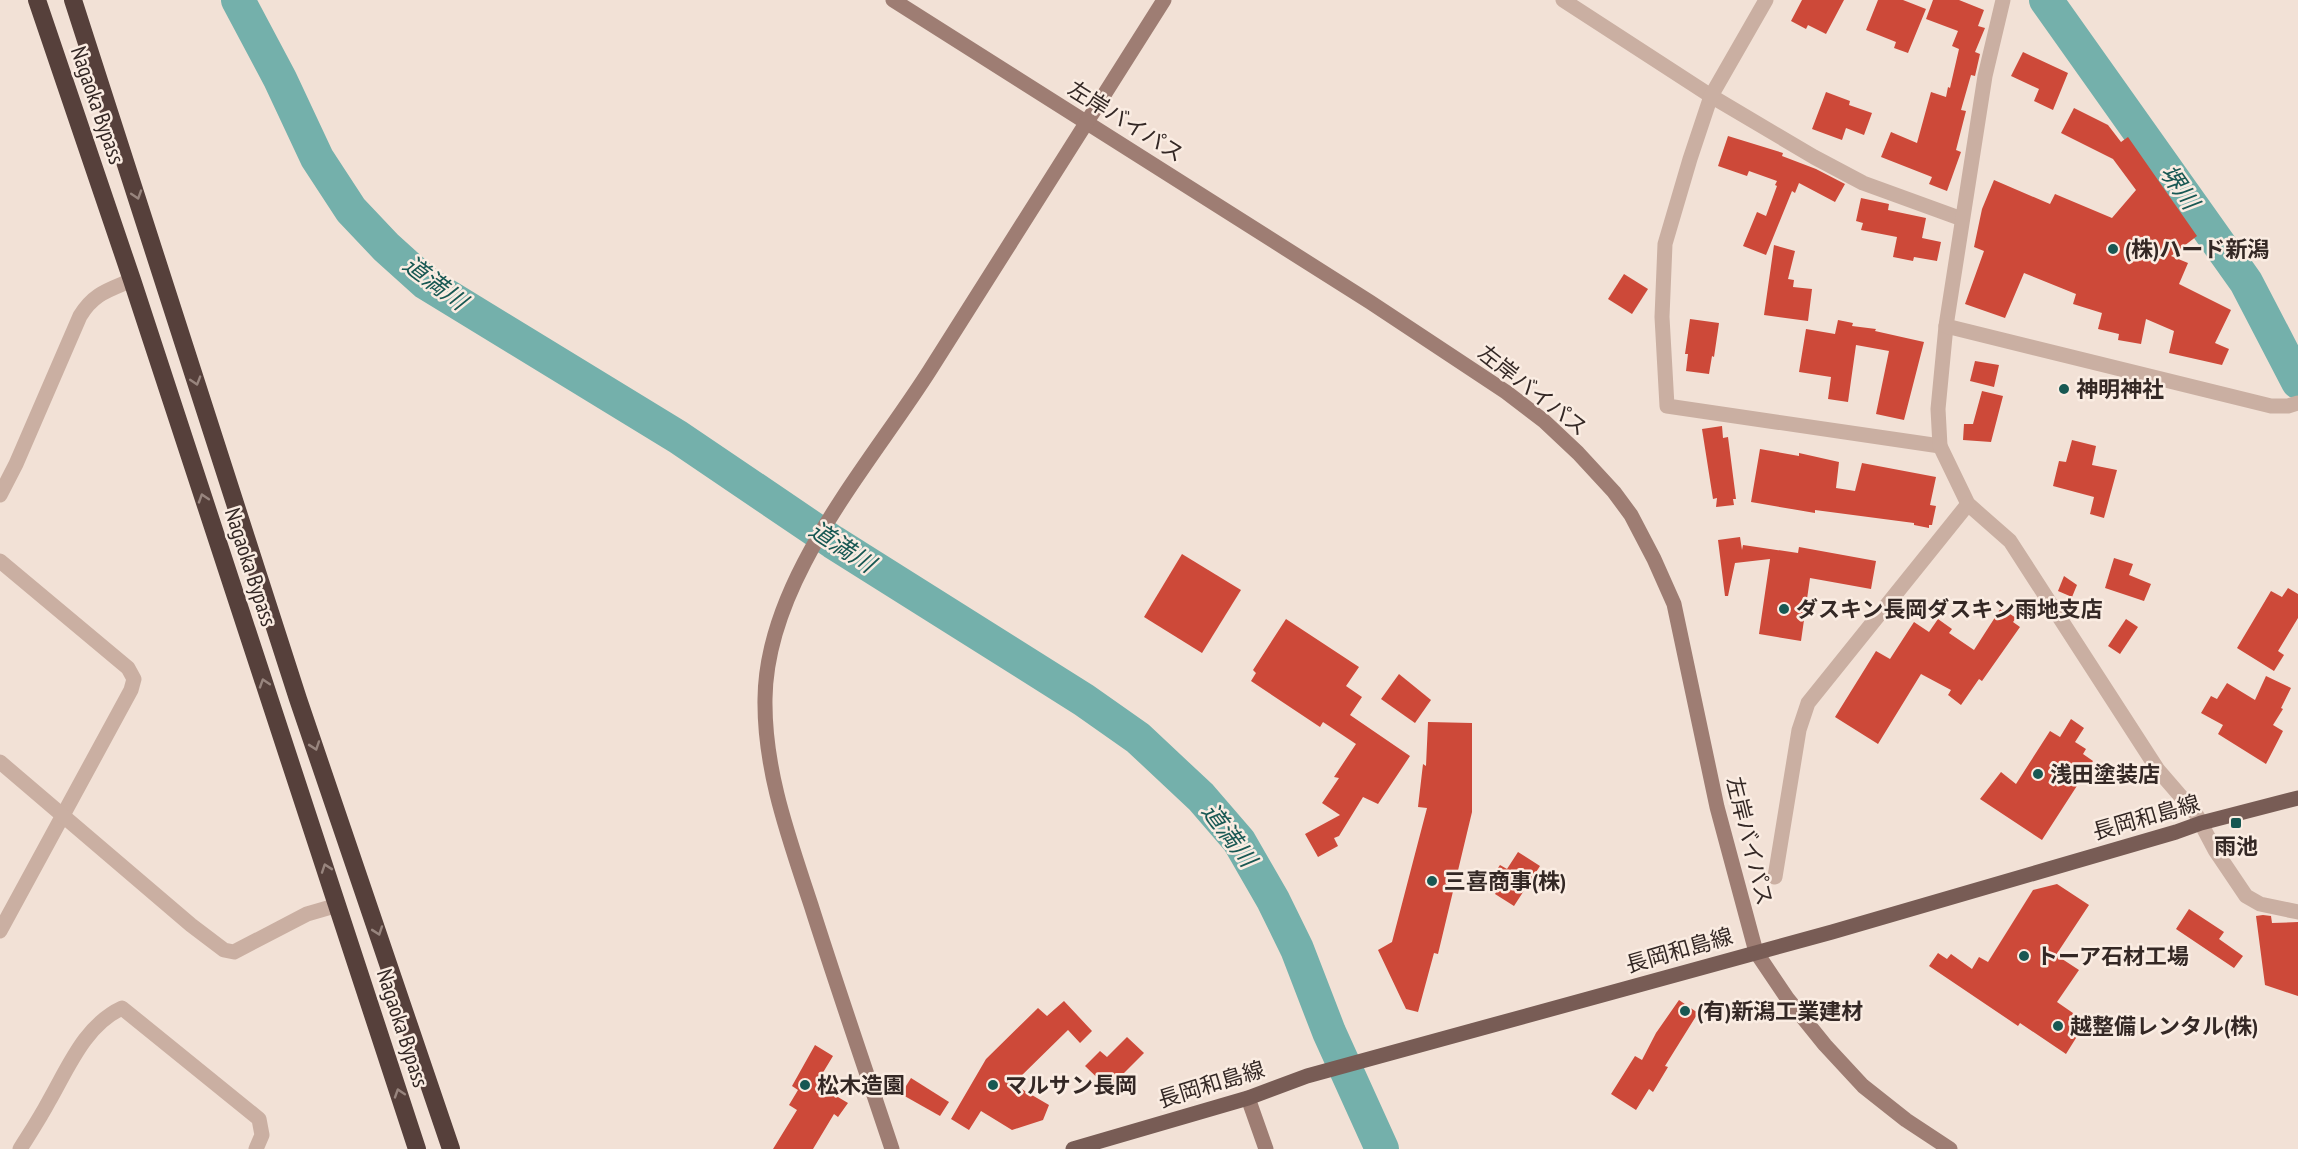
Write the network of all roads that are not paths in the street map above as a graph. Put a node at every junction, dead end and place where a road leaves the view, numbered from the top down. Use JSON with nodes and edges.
{"nodes":[{"id":1,"x":73,"y":0,"type":"edge"},
{"id":2,"x":893,"y":0,"type":"edge"},
{"id":3,"x":1164,"y":0,"type":"edge"},
{"id":4,"x":1563,"y":0,"type":"edge"},
{"id":5,"x":1766,"y":0,"type":"edge"},
{"id":6,"x":2003,"y":0,"type":"edge"},
{"id":7,"x":37,"y":4,"type":"edge"},
{"id":8,"x":1711,"y":96,"type":"junction"},
{"id":9,"x":1086,"y":122,"type":"junction"},
{"id":10,"x":1962,"y":219,"type":"junction"},
{"id":11,"x":132,"y":280,"type":"junction"},
{"id":12,"x":1946,"y":326,"type":"junction"},
{"id":13,"x":2298,"y":403,"type":"edge"},
{"id":14,"x":1940,"y":446,"type":"junction"},
{"id":15,"x":0,"y":495,"type":"edge"},
{"id":16,"x":1968,"y":504,"type":"junction"},
{"id":17,"x":0,"y":561,"type":"edge"},
{"id":18,"x":0,"y":762,"type":"edge"},
{"id":19,"x":2298,"y":798,"type":"edge"},
{"id":20,"x":63,"y":817,"type":"junction"},
{"id":21,"x":2201,"y":824,"type":"junction"},
{"id":22,"x":1775,"y":877,"type":"dead end"},
{"id":23,"x":338,"y":904,"type":"junction"},
{"id":24,"x":2298,"y":912,"type":"edge"},
{"id":25,"x":0,"y":931,"type":"edge"},
{"id":26,"x":1756,"y":952,"type":"junction"},
{"id":27,"x":1248,"y":1098,"type":"junction"},
{"id":28,"x":20,"y":1149,"type":"edge"},
{"id":29,"x":256,"y":1149,"type":"edge"},
{"id":30,"x":417,"y":1149,"type":"edge"},
{"id":31,"x":451,"y":1149,"type":"edge"},
{"id":32,"x":892,"y":1149,"type":"edge"},
{"id":33,"x":1072,"y":1149,"type":"edge"},
{"id":34,"x":1266,"y":1149,"type":"edge"},
{"id":35,"x":1950,"y":1149,"type":"edge"}],
"edges":[{"from":1,"to":31,"type":"highway","name":"Nagaoka Bypass","one_way":true},
{"from":2,"to":9,"type":"street","name":"左岸バイパス"},
{"from":3,"to":9,"type":"street"},
{"from":4,"to":8,"type":"street"},
{"from":5,"to":8,"type":"street"},
{"from":6,"to":10,"type":"street"},
{"from":7,"to":11,"type":"highway","name":"Nagaoka Bypass"},
{"from":8,"to":10,"type":"street"},
{"from":8,"to":14,"type":"street"},
{"from":9,"to":26,"type":"street","name":"左岸バイパス"},
{"from":9,"to":32,"type":"street"},
{"from":10,"to":12,"type":"street"},
{"from":11,"to":15,"type":"street"},
{"from":23,"to":11,"type":"highway","name":"Nagaoka Bypass","one_way":true},
{"from":12,"to":13,"type":"street"},
{"from":12,"to":14,"type":"street"},
{"from":14,"to":16,"type":"street"},
{"from":16,"to":21,"type":"street"},
{"from":16,"to":22,"type":"street"},
{"from":17,"to":20,"type":"street"},
{"from":18,"to":20,"type":"street"},
{"from":19,"to":21,"type":"main road","name":"長岡和島線"},
{"from":20,"to":23,"type":"street"},
{"from":20,"to":25,"type":"street"},
{"from":21,"to":24,"type":"street"},
{"from":21,"to":26,"type":"main road","name":"長岡和島線"},
{"from":30,"to":23,"type":"highway","name":"Nagaoka Bypass","one_way":true},
{"from":26,"to":27,"type":"main road","name":"長岡和島線"},
{"from":26,"to":35,"type":"street","name":"左岸バイパス"},
{"from":27,"to":33,"type":"main road","name":"長岡和島線"},
{"from":27,"to":34,"type":"street"},
{"from":28,"to":29,"type":"street"}]}
